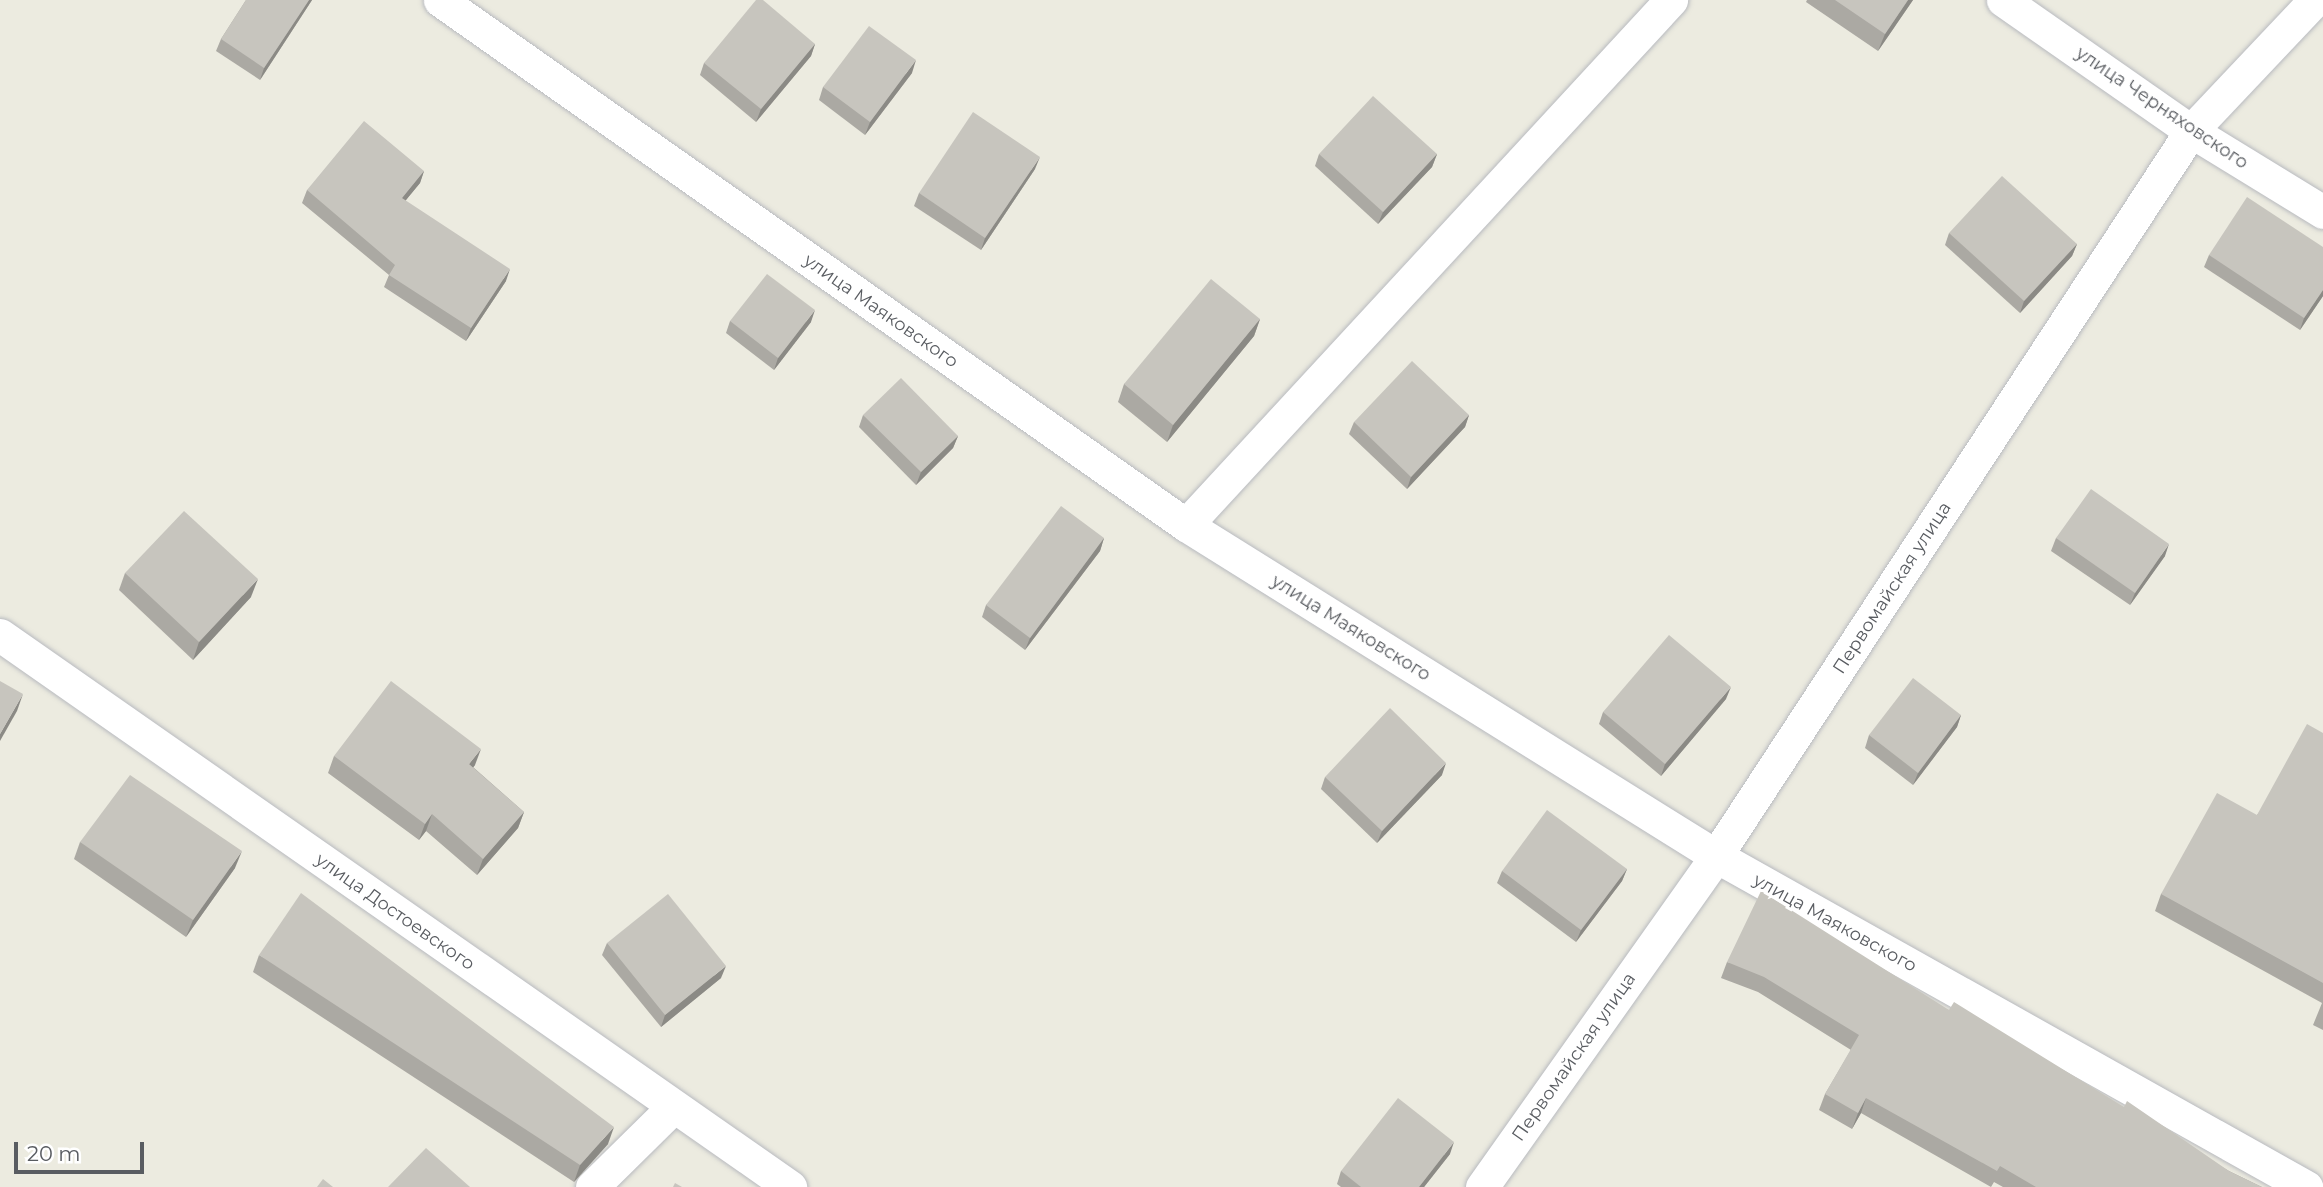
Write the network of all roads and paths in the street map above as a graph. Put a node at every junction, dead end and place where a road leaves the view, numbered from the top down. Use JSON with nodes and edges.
{"nodes":[{"id":1,"x":440,"y":0,"type":"edge"},
{"id":2,"x":1671,"y":0,"type":"edge"},
{"id":3,"x":2003,"y":0,"type":"edge"},
{"id":4,"x":2315,"y":0,"type":"edge"},
{"id":5,"x":2191,"y":131,"type":"junction"},
{"id":6,"x":2323,"y":212,"type":"edge"},
{"id":7,"x":1185,"y":525,"type":"junction"},
{"id":8,"x":0,"y":635,"type":"edge"},
{"id":9,"x":1716,"y":856,"type":"junction"},
{"id":10,"x":673,"y":1107,"type":"junction"},
{"id":11,"x":592,"y":1187,"type":"edge"},
{"id":12,"x":790,"y":1187,"type":"edge"},
{"id":13,"x":1482,"y":1187,"type":"edge"},
{"id":14,"x":2306,"y":1187,"type":"edge"}],
"edges":[{"from":1,"to":7,"type":"street","name":"улица Маяковского"},
{"from":2,"to":7,"type":"street"},
{"from":3,"to":5,"type":"street","name":"улица Черняховского"},
{"from":4,"to":5,"type":"street","name":"Первомайская улица"},
{"from":5,"to":6,"type":"street","name":"улица Черняховского"},
{"from":5,"to":9,"type":"street","name":"Первомайская улица"},
{"from":7,"to":9,"type":"street","name":"улица Маяковского"},
{"from":8,"to":10,"type":"street","name":"улица Достоевского"},
{"from":9,"to":13,"type":"street","name":"Первомайская улица"},
{"from":9,"to":14,"type":"street","name":"улица Маяковского"},
{"from":10,"to":11,"type":"street"},
{"from":10,"to":12,"type":"street","name":"улица Достоевского"}]}
